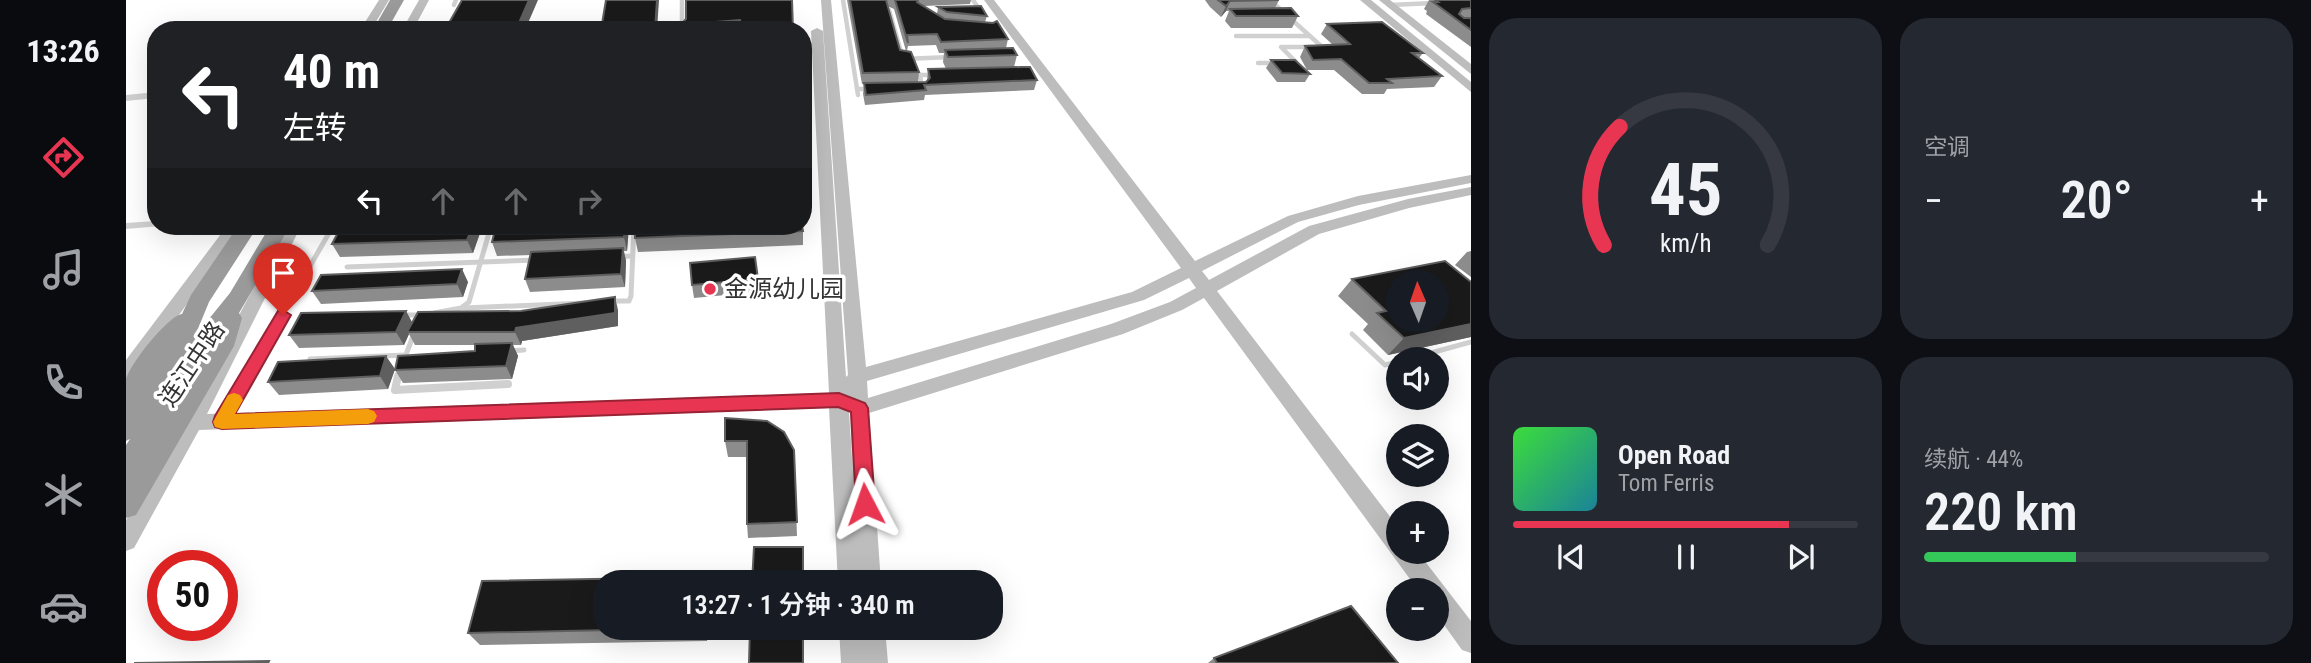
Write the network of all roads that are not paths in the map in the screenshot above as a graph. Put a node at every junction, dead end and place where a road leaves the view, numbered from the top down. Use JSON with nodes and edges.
{"nodes":[{"id":1,"x":384,"y":0,"type":"edge"},
{"id":2,"x":397,"y":0,"type":"edge"},
{"id":3,"x":410,"y":0,"type":"edge"},
{"id":4,"x":424,"y":0,"type":"edge"},
{"id":5,"x":682,"y":0,"type":"edge"},
{"id":6,"x":815,"y":0,"type":"edge"},
{"id":7,"x":826,"y":0,"type":"edge"},
{"id":8,"x":842,"y":0,"type":"edge"},
{"id":9,"x":972,"y":0,"type":"edge"},
{"id":10,"x":989,"y":0,"type":"edge"},
{"id":11,"x":1269,"y":0,"type":"edge"},
{"id":12,"x":1365,"y":0,"type":"edge"},
{"id":13,"x":1387,"y":2,"type":"edge"},
{"id":14,"x":1439,"y":3,"type":"edge"},
{"id":15,"x":967,"y":9,"type":"edge"},
{"id":16,"x":889,"y":10,"type":"edge"},
{"id":17,"x":1287,"y":15,"type":"junction"},
{"id":18,"x":1275,"y":16,"type":"edge"},
{"id":19,"x":371,"y":21,"type":"edge"},
{"id":20,"x":385,"y":21,"type":"edge"},
{"id":21,"x":398,"y":21,"type":"edge"},
{"id":22,"x":412,"y":21,"type":"edge"},
{"id":23,"x":682,"y":21,"type":"edge"},
{"id":24,"x":1236,"y":36,"type":"dead end"},
{"id":25,"x":1309,"y":36,"type":"junction"},
{"id":26,"x":957,"y":57,"type":"edge"},
{"id":27,"x":915,"y":59,"type":"junction"},
{"id":28,"x":1258,"y":63,"type":"dead end"},
{"id":29,"x":1471,"y":70,"type":"edge"},
{"id":30,"x":945,"y":74,"type":"edge"},
{"id":31,"x":920,"y":75,"type":"junction"},
{"id":32,"x":911,"y":88,"type":"edge"},
{"id":33,"x":1471,"y":88,"type":"edge"},
{"id":34,"x":870,"y":89,"type":"edge"},
{"id":35,"x":147,"y":96,"type":"edge"},
{"id":36,"x":126,"y":98,"type":"edge"},
{"id":37,"x":1471,"y":179,"type":"edge"},
{"id":38,"x":1471,"y":191,"type":"edge"},
{"id":39,"x":147,"y":225,"type":"edge"},
{"id":40,"x":126,"y":226,"type":"edge"},
{"id":41,"x":228,"y":235,"type":"edge"},
{"id":42,"x":242,"y":235,"type":"edge"},
{"id":43,"x":277,"y":235,"type":"edge"},
{"id":44,"x":287,"y":235,"type":"edge"},
{"id":45,"x":328,"y":235,"type":"edge"},
{"id":46,"x":488,"y":235,"type":"edge"},
{"id":47,"x":633,"y":235,"type":"edge"},
{"id":48,"x":631,"y":256,"type":"junction"},
{"id":49,"x":604,"y":257,"type":"edge"},
{"id":50,"x":549,"y":259,"type":"edge"},
{"id":51,"x":481,"y":262,"type":"junction"},
{"id":52,"x":347,"y":267,"type":"dead end"},
{"id":53,"x":1191,"y":271,"type":"junction"},
{"id":54,"x":1205,"y":289,"type":"junction"},
{"id":55,"x":296,"y":294,"type":"junction"},
{"id":56,"x":249,"y":297,"type":"junction"},
{"id":57,"x":590,"y":302,"type":"edge"},
{"id":58,"x":603,"y":302,"type":"edge"},
{"id":59,"x":461,"y":308,"type":"junction"},
{"id":60,"x":426,"y":315,"type":"junction"},
{"id":61,"x":387,"y":316,"type":"edge"},
{"id":62,"x":1352,"y":334,"type":"dead end"},
{"id":63,"x":1471,"y":342,"type":"edge"},
{"id":64,"x":190,"y":347,"type":"junction"},
{"id":65,"x":1449,"y":348,"type":"edge"},
{"id":66,"x":524,"y":350,"type":"dead end"},
{"id":67,"x":498,"y":351,"type":"edge"},
{"id":68,"x":405,"y":355,"type":"junction"},
{"id":69,"x":418,"y":355,"type":"edge"},
{"id":70,"x":310,"y":359,"type":"edge"},
{"id":71,"x":1386,"y":365,"type":"edge"},
{"id":72,"x":126,"y":374,"type":"edge"},
{"id":73,"x":857,"y":377,"type":"junction"},
{"id":74,"x":508,"y":384,"type":"dead end"},
{"id":75,"x":126,"y":398,"type":"edge"},
{"id":76,"x":839,"y":400,"type":"junction"},
{"id":77,"x":859,"y":408,"type":"junction"},
{"id":78,"x":192,"y":422,"type":"junction"},
{"id":79,"x":222,"y":422,"type":"junction"},
{"id":80,"x":126,"y":430,"type":"edge"},
{"id":81,"x":126,"y":468,"type":"edge"},
{"id":82,"x":126,"y":506,"type":"edge"},
{"id":83,"x":1386,"y":528,"type":"edge"},
{"id":84,"x":126,"y":541,"type":"edge"},
{"id":85,"x":848,"y":570,"type":"edge"},
{"id":86,"x":869,"y":570,"type":"edge"},
{"id":87,"x":1449,"y":612,"type":"edge"},
{"id":88,"x":852,"y":640,"type":"edge"},
{"id":89,"x":874,"y":640,"type":"edge"},
{"id":90,"x":1471,"y":641,"type":"edge"},
{"id":91,"x":853,"y":663,"type":"edge"},
{"id":92,"x":876,"y":663,"type":"edge"}],
"edges":[{"from":1,"to":19,"type":"main road"},
{"from":2,"to":20,"type":"highway"},
{"from":3,"to":21,"type":"highway"},
{"from":4,"to":22,"type":"main road"},
{"from":5,"to":23,"type":"lane"},
{"from":6,"to":76,"type":"main road"},
{"from":7,"to":73,"type":"main road"},
{"from":8,"to":34,"type":"lane"},
{"from":9,"to":15,"type":"lane"},
{"from":10,"to":53,"type":"main road"},
{"from":11,"to":17,"type":"lane"},
{"from":12,"to":33,"type":"main road"},
{"from":13,"to":14,"type":"lane"},
{"from":13,"to":29,"type":"main road"},
{"from":16,"to":27,"type":"lane"},
{"from":17,"to":18,"type":"lane"},
{"from":17,"to":25,"type":"lane"},
{"from":24,"to":25,"type":"lane"},
{"from":25,"to":28,"type":"lane"},
{"from":26,"to":27,"type":"lane"},
{"from":27,"to":31,"type":"lane"},
{"from":30,"to":31,"type":"lane"},
{"from":31,"to":32,"type":"lane"},
{"from":35,"to":36,"type":"street"},
{"from":37,"to":53,"type":"main road"},
{"from":38,"to":54,"type":"main road"},
{"from":39,"to":40,"type":"street"},
{"from":41,"to":72,"type":"main road"},
{"from":42,"to":64,"type":"highway","name":"连江中路"},
{"from":43,"to":56,"type":"highway","name":"连江中路"},
{"from":44,"to":56,"type":"main road"},
{"from":45,"to":55,"type":"lane"},
{"from":46,"to":51,"type":"lane"},
{"from":47,"to":48,"type":"lane"},
{"from":48,"to":49,"type":"lane"},
{"from":48,"to":58,"type":"lane"},
{"from":50,"to":51,"type":"lane"},
{"from":51,"to":52,"type":"lane"},
{"from":51,"to":59,"type":"lane"},
{"from":53,"to":54,"type":"main road"},
{"from":53,"to":73,"type":"main road"},
{"from":54,"to":77,"type":"main road"},
{"from":54,"to":83,"type":"main road"},
{"from":55,"to":56,"type":"lane"},
{"from":55,"to":79,"type":"lane"},
{"from":56,"to":64,"type":"highway","name":"连江中路"},
{"from":56,"to":78,"type":"main road"},
{"from":57,"to":59,"type":"lane"},
{"from":59,"to":60,"type":"lane"},
{"from":60,"to":61,"type":"lane"},
{"from":60,"to":68,"type":"lane"},
{"from":62,"to":71,"type":"lane"},
{"from":63,"to":65,"type":"lane"},
{"from":64,"to":75,"type":"highway"},
{"from":64,"to":80,"type":"highway","name":"连江中路"},
{"from":64,"to":81,"type":"highway","name":"连江中路"},
{"from":64,"to":82,"type":"highway"},
{"from":66,"to":67,"type":"lane"},
{"from":68,"to":69,"type":"lane"},
{"from":68,"to":70,"type":"lane"},
{"from":68,"to":74,"type":"lane"},
{"from":73,"to":76,"type":"main road"},
{"from":73,"to":77,"type":"main road"},
{"from":76,"to":77,"type":"main road"},
{"from":76,"to":79,"type":"main road"},
{"from":76,"to":85,"type":"main road"},
{"from":77,"to":86,"type":"main road"},
{"from":78,"to":79,"type":"main road"},
{"from":78,"to":84,"type":"main road"},
{"from":87,"to":90,"type":"main road"},
{"from":88,"to":91,"type":"main road"},
{"from":89,"to":92,"type":"main road"}]}
